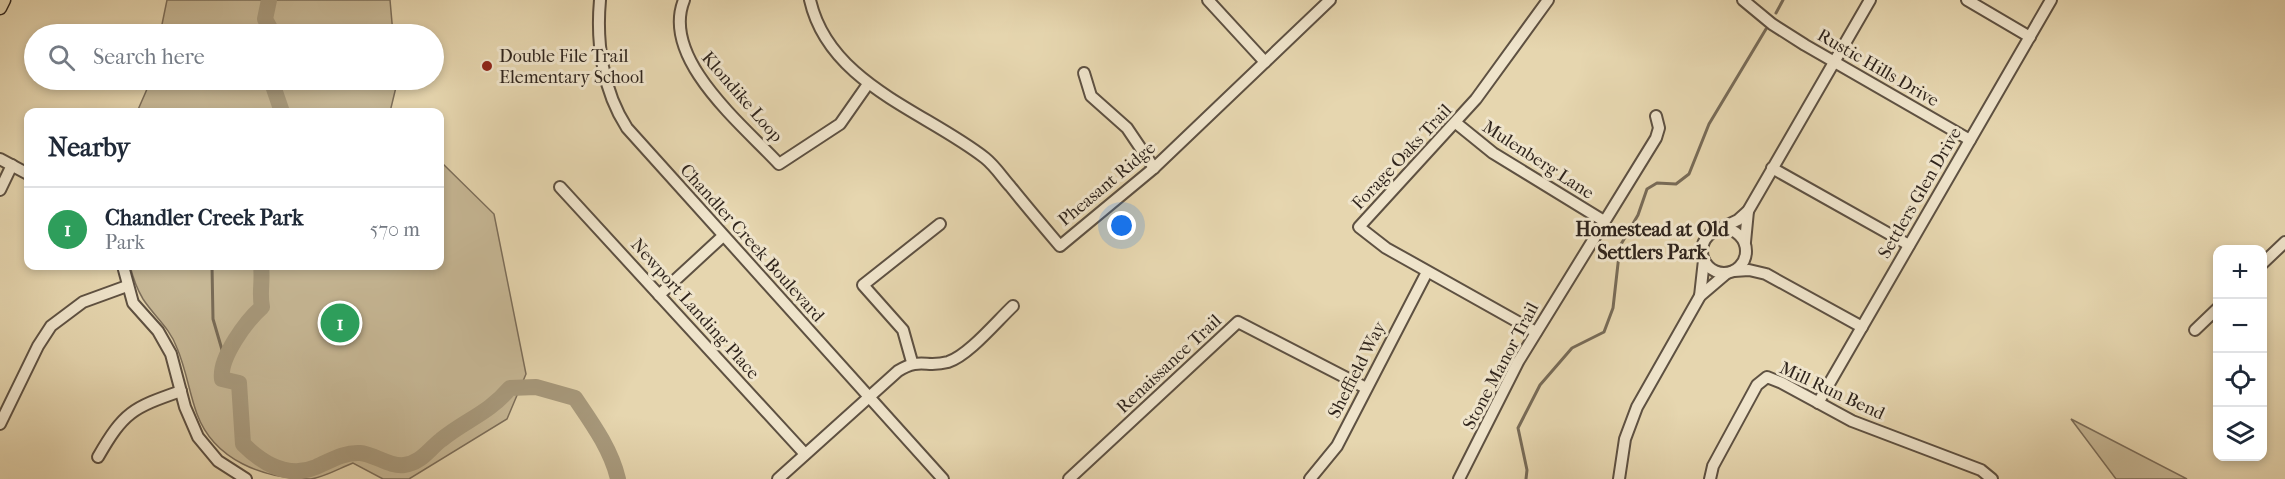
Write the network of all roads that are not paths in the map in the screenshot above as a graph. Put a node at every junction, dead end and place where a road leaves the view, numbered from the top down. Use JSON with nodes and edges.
{"nodes":[{"id":1,"x":4,"y":0,"type":"edge"},
{"id":2,"x":600,"y":0,"type":"edge"},
{"id":3,"x":684,"y":0,"type":"edge"},
{"id":4,"x":810,"y":0,"type":"edge"},
{"id":5,"x":1208,"y":0,"type":"edge"},
{"id":6,"x":1330,"y":0,"type":"edge"},
{"id":7,"x":1548,"y":0,"type":"edge"},
{"id":8,"x":1743,"y":0,"type":"edge"},
{"id":9,"x":1870,"y":0,"type":"edge"},
{"id":10,"x":1967,"y":0,"type":"edge"},
{"id":11,"x":2051,"y":0,"type":"edge"},
{"id":12,"x":0,"y":8,"type":"edge"},
{"id":13,"x":2030,"y":37,"type":"junction"},
{"id":14,"x":1265,"y":62,"type":"junction"},
{"id":15,"x":1834,"y":62,"type":"junction"},
{"id":16,"x":1084,"y":73,"type":"dead end"},
{"id":17,"x":868,"y":84,"type":"junction"},
{"id":18,"x":1656,"y":116,"type":"dead end"},
{"id":19,"x":1456,"y":123,"type":"junction"},
{"id":20,"x":1970,"y":140,"type":"junction"},
{"id":21,"x":0,"y":159,"type":"edge"},
{"id":22,"x":12,"y":165,"type":"junction"},
{"id":23,"x":1154,"y":168,"type":"junction"},
{"id":24,"x":1772,"y":168,"type":"junction"},
{"id":25,"x":24,"y":172,"type":"edge"},
{"id":26,"x":560,"y":187,"type":"dead end"},
{"id":27,"x":0,"y":190,"type":"edge"},
{"id":28,"x":1748,"y":211,"type":"junction"},
{"id":29,"x":1604,"y":221,"type":"junction"},
{"id":30,"x":940,"y":224,"type":"dead end"},
{"id":31,"x":1719,"y":229,"type":"junction"},
{"id":32,"x":723,"y":236,"type":"junction"},
{"id":33,"x":2285,"y":242,"type":"edge"},
{"id":34,"x":1746,"y":245,"type":"junction"},
{"id":35,"x":1909,"y":245,"type":"junction"},
{"id":36,"x":2267,"y":259,"type":"edge"},
{"id":37,"x":1704,"y":260,"type":"junction"},
{"id":38,"x":124,"y":270,"type":"edge"},
{"id":39,"x":1427,"y":272,"type":"junction"},
{"id":40,"x":1731,"y":272,"type":"junction"},
{"id":41,"x":1766,"y":274,"type":"junction"},
{"id":42,"x":127,"y":286,"type":"junction"},
{"id":43,"x":659,"y":295,"type":"junction"},
{"id":44,"x":1700,"y":296,"type":"junction"},
{"id":45,"x":1013,"y":306,"type":"dead end"},
{"id":46,"x":2213,"y":312,"type":"edge"},
{"id":47,"x":1862,"y":327,"type":"junction"},
{"id":48,"x":2194,"y":330,"type":"dead end"},
{"id":49,"x":1536,"y":332,"type":"junction"},
{"id":50,"x":912,"y":362,"type":"junction"},
{"id":51,"x":1366,"y":388,"type":"junction"},
{"id":52,"x":181,"y":392,"type":"junction"},
{"id":53,"x":869,"y":397,"type":"junction"},
{"id":54,"x":1818,"y":403,"type":"junction"},
{"id":55,"x":0,"y":424,"type":"edge"},
{"id":56,"x":805,"y":454,"type":"junction"},
{"id":57,"x":98,"y":458,"type":"dead end"},
{"id":58,"x":229,"y":475,"type":"edge"},
{"id":59,"x":246,"y":479,"type":"edge"},
{"id":60,"x":778,"y":479,"type":"edge"},
{"id":61,"x":943,"y":479,"type":"edge"},
{"id":62,"x":1069,"y":479,"type":"edge"},
{"id":63,"x":1310,"y":479,"type":"edge"},
{"id":64,"x":1459,"y":479,"type":"edge"},
{"id":65,"x":1619,"y":479,"type":"edge"},
{"id":66,"x":1710,"y":479,"type":"edge"},
{"id":67,"x":1992,"y":479,"type":"edge"}],
"edges":[{"from":1,"to":12,"type":"main road"},
{"from":2,"to":32,"type":"street","name":"Chandler Creek Boulevard"},
{"from":3,"to":17,"type":"street","name":"Klondike Loop"},
{"from":4,"to":17,"type":"street","name":"Pheasant Ridge"},
{"from":5,"to":14,"type":"street"},
{"from":6,"to":14,"type":"street","name":"Pheasant Ridge"},
{"from":7,"to":19,"type":"street","name":"Forage Oaks Trail"},
{"from":8,"to":15,"type":"street","name":"Rustic Hills Drive"},
{"from":9,"to":15,"type":"street"},
{"from":10,"to":13,"type":"street"},
{"from":11,"to":13,"type":"street","name":"Settlers Glen Drive"},
{"from":13,"to":20,"type":"street","name":"Settlers Glen Drive"},
{"from":14,"to":23,"type":"street","name":"Pheasant Ridge"},
{"from":15,"to":20,"type":"street","name":"Rustic Hills Drive"},
{"from":15,"to":24,"type":"street"},
{"from":16,"to":23,"type":"street"},
{"from":17,"to":23,"type":"street","name":"Pheasant Ridge"},
{"from":18,"to":29,"type":"street","name":"Stone Manor Trail"},
{"from":19,"to":29,"type":"street","name":"Mulenberg Lane"},
{"from":19,"to":39,"type":"street","name":"Forage Oaks Trail"},
{"from":20,"to":35,"type":"street","name":"Settlers Glen Drive"},
{"from":21,"to":22,"type":"street"},
{"from":22,"to":25,"type":"street"},
{"from":22,"to":27,"type":"street"},
{"from":24,"to":28,"type":"street"},
{"from":24,"to":35,"type":"street"},
{"from":26,"to":43,"type":"street","name":"Newport Landing Place"},
{"from":28,"to":31,"type":"street"},
{"from":28,"to":34,"type":"street"},
{"from":29,"to":49,"type":"street","name":"Stone Manor Trail"},
{"from":30,"to":50,"type":"street"},
{"from":31,"to":34,"type":"street"},
{"from":31,"to":37,"type":"street"},
{"from":32,"to":43,"type":"street"},
{"from":32,"to":53,"type":"street","name":"Chandler Creek Boulevard"},
{"from":33,"to":36,"type":"street"},
{"from":34,"to":40,"type":"street"},
{"from":34,"to":41,"type":"street"},
{"from":35,"to":47,"type":"street","name":"Settlers Glen Drive"},
{"from":37,"to":40,"type":"street"},
{"from":37,"to":44,"type":"street"},
{"from":38,"to":42,"type":"street"},
{"from":39,"to":49,"type":"street","name":"Forage Oaks Trail"},
{"from":39,"to":51,"type":"street","name":"Sheffield Way"},
{"from":40,"to":41,"type":"street"},
{"from":40,"to":44,"type":"street"},
{"from":41,"to":47,"type":"street"},
{"from":42,"to":52,"type":"street"},
{"from":42,"to":55,"type":"street"},
{"from":43,"to":56,"type":"street","name":"Newport Landing Place"},
{"from":44,"to":65,"type":"street"},
{"from":45,"to":50,"type":"street"},
{"from":46,"to":48,"type":"street"},
{"from":47,"to":54,"type":"street","name":"Settlers Glen Drive"},
{"from":49,"to":64,"type":"street","name":"Stone Manor Trail"},
{"from":50,"to":53,"type":"street"},
{"from":51,"to":62,"type":"street","name":"Renaissance Trail"},
{"from":51,"to":63,"type":"street","name":"Sheffield Way"},
{"from":52,"to":57,"type":"street"},
{"from":52,"to":58,"type":"street"},
{"from":53,"to":56,"type":"street"},
{"from":53,"to":61,"type":"street","name":"Chandler Creek Boulevard"},
{"from":54,"to":66,"type":"street","name":"Mill Run Bend"},
{"from":54,"to":67,"type":"street","name":"Mill Run Bend"},
{"from":56,"to":60,"type":"street"},
{"from":58,"to":59,"type":"street"}]}
